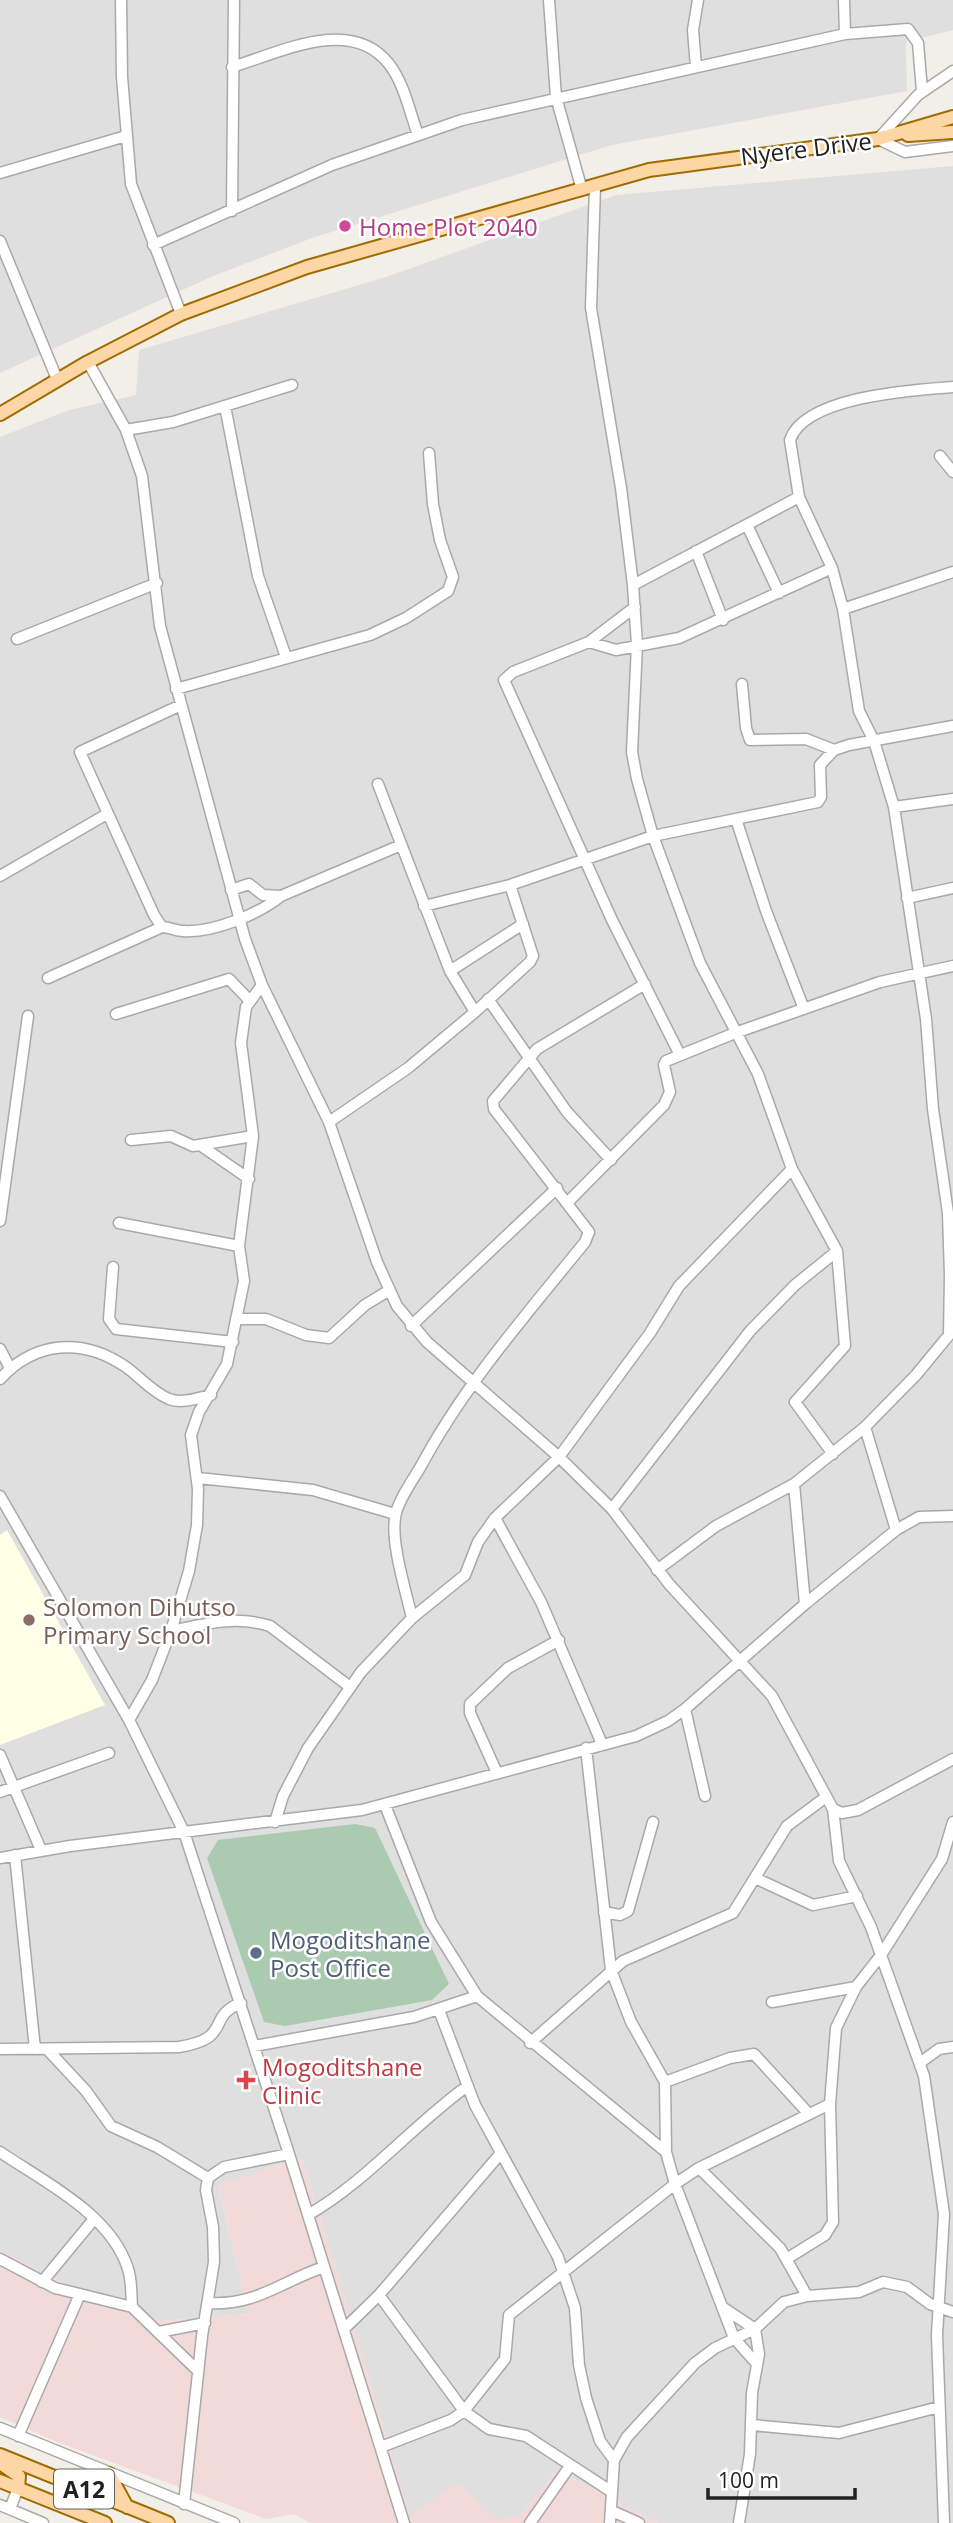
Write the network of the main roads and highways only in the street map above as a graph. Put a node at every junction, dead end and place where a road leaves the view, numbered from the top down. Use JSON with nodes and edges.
{"nodes":[{"id":1,"x":953,"y":117,"type":"edge"},
{"id":2,"x":953,"y":132,"type":"edge"},
{"id":3,"x":897,"y":135,"type":"junction"},
{"id":4,"x":0,"y":414,"type":"edge"},
{"id":5,"x":0,"y":2455,"type":"edge"},
{"id":6,"x":0,"y":2463,"type":"edge"},
{"id":7,"x":109,"y":2474,"type":"road end"},
{"id":8,"x":0,"y":2481,"type":"edge"},
{"id":9,"x":18,"y":2488,"type":"junction"},
{"id":10,"x":127,"y":2507,"type":"junction"},
{"id":11,"x":105,"y":2523,"type":"edge"},
{"id":12,"x":168,"y":2523,"type":"edge"}],
"edges":[{"from":1,"to":3,"type":"main road"},
{"from":2,"to":3,"type":"main road"},
{"from":3,"to":4,"type":"main road","name":"Nyere Drive"},
{"from":5,"to":10,"type":"main road","number":"A12"},
{"from":6,"to":9,"type":"main road"},
{"from":7,"to":10,"type":"main road"},
{"from":8,"to":9,"type":"main road","number":"A12"},
{"from":9,"to":11,"type":"main road","number":"A12"},
{"from":10,"to":12,"type":"main road","number":"A12"}]}
